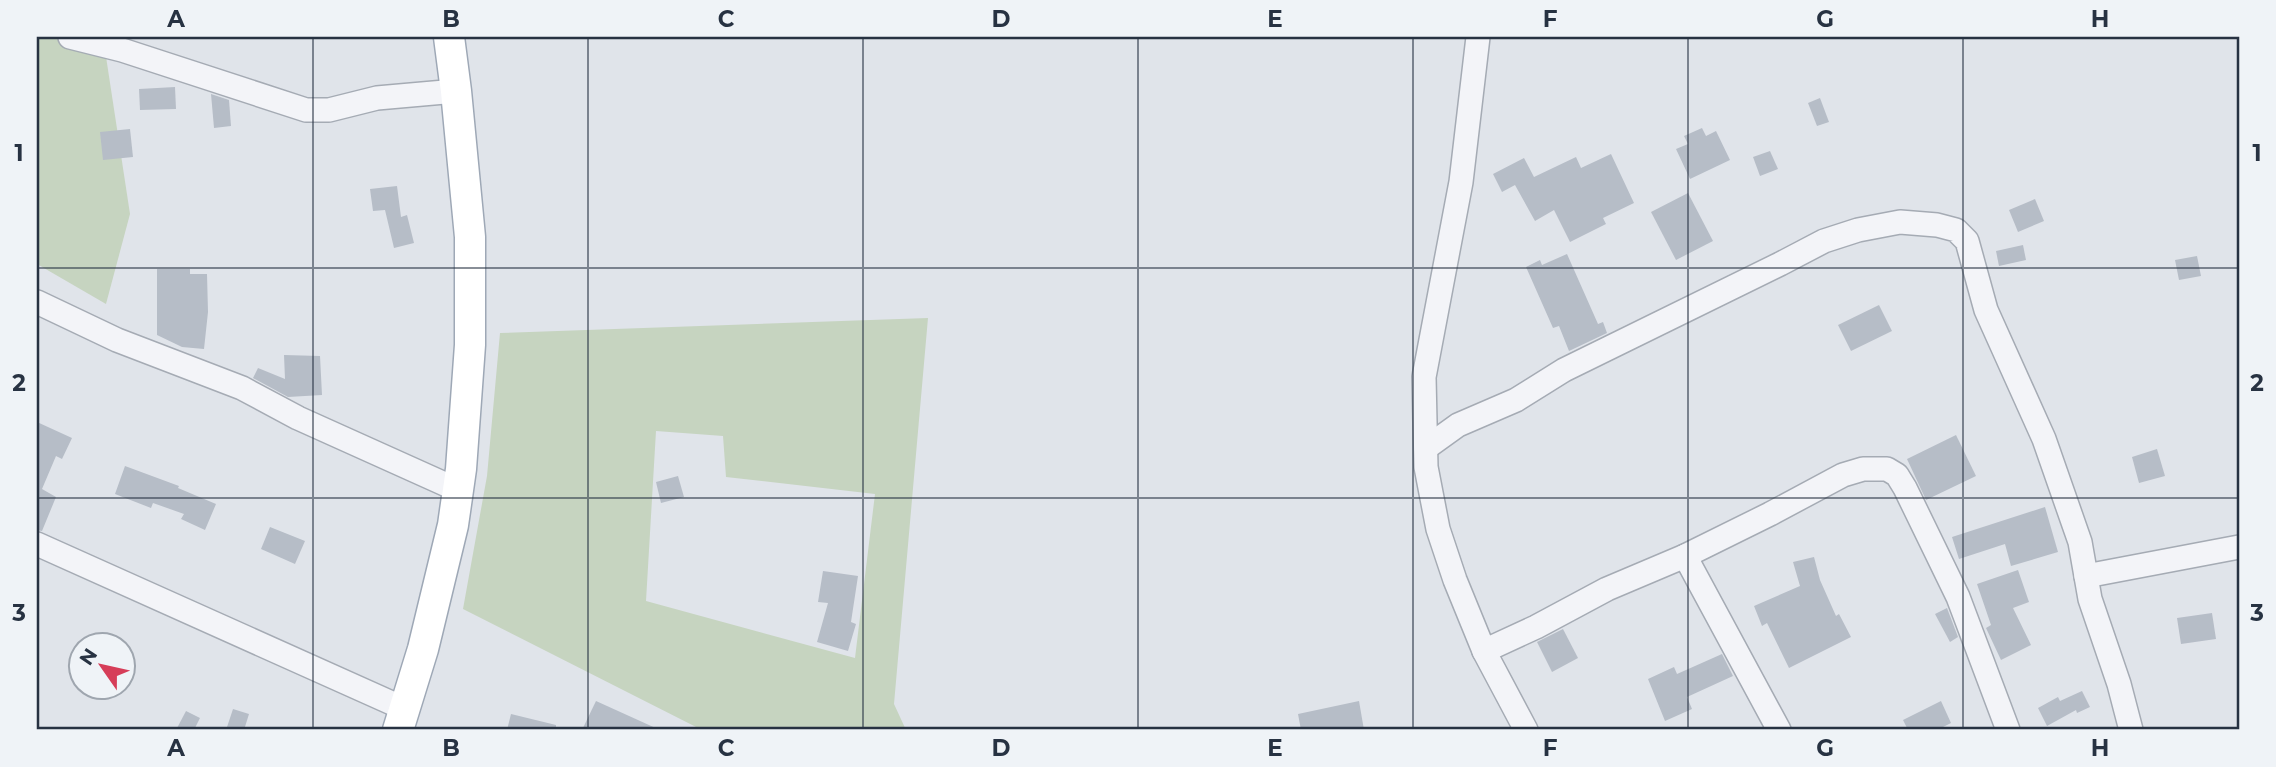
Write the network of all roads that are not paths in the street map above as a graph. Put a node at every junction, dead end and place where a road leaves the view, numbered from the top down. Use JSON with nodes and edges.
{"nodes":[{"id":1,"x":70,"y":37,"type":"edge"},
{"id":2,"x":449,"y":37,"type":"edge"},
{"id":3,"x":1478,"y":37,"type":"edge"},
{"id":4,"x":456,"y":91,"type":"junction"},
{"id":5,"x":37,"y":302,"type":"edge"},
{"id":6,"x":1426,"y":448,"type":"junction"},
{"id":7,"x":457,"y":491,"type":"junction"},
{"id":8,"x":37,"y":544,"type":"edge"},
{"id":9,"x":2239,"y":547,"type":"edge"},
{"id":10,"x":1685,"y":556,"type":"junction"},
{"id":11,"x":2086,"y":576,"type":"junction"},
{"id":12,"x":1484,"y":651,"type":"junction"},
{"id":13,"x":401,"y":720,"type":"edge"},
{"id":14,"x":1526,"y":730,"type":"edge"},
{"id":15,"x":1779,"y":730,"type":"edge"},
{"id":16,"x":2008,"y":730,"type":"edge"},
{"id":17,"x":2131,"y":730,"type":"edge"}],
"edges":[{"from":1,"to":4,"type":"street"},
{"from":2,"to":4,"type":"main road"},
{"from":3,"to":6,"type":"street"},
{"from":4,"to":7,"type":"main road"},
{"from":5,"to":7,"type":"street"},
{"from":6,"to":11,"type":"street"},
{"from":6,"to":12,"type":"street"},
{"from":7,"to":13,"type":"main road"},
{"from":8,"to":13,"type":"street"},
{"from":9,"to":11,"type":"street"},
{"from":10,"to":12,"type":"street"},
{"from":10,"to":15,"type":"street"},
{"from":10,"to":16,"type":"street"},
{"from":11,"to":17,"type":"street"},
{"from":12,"to":14,"type":"street"}]}
